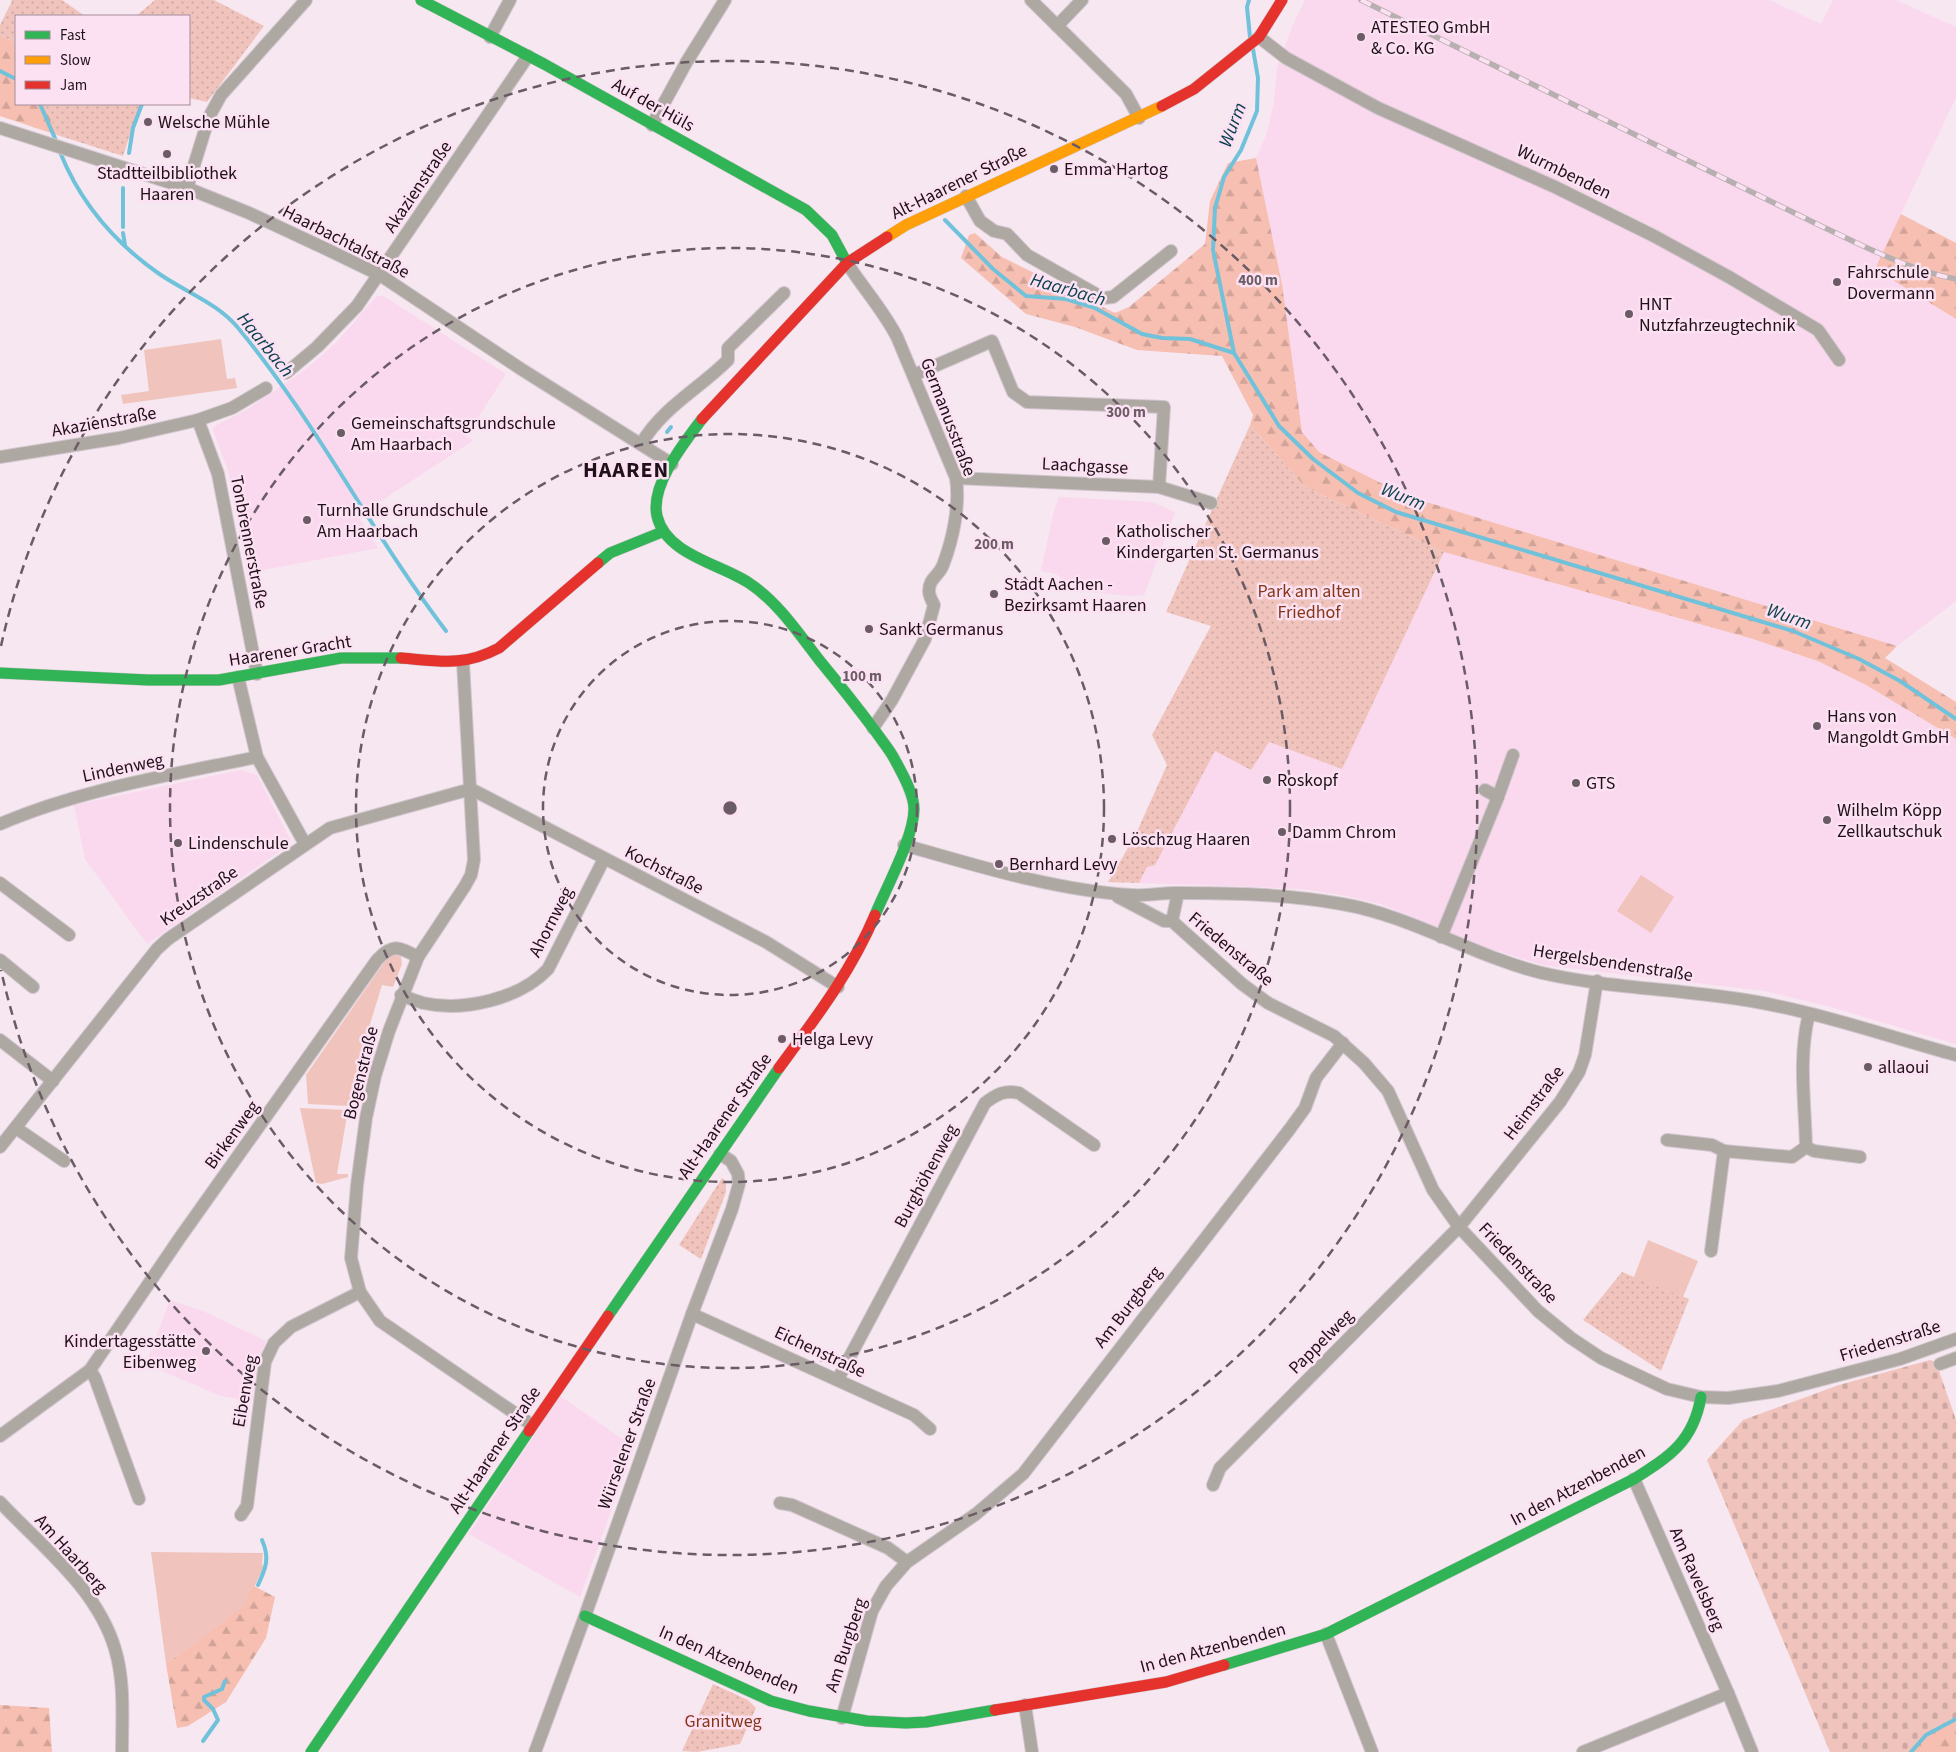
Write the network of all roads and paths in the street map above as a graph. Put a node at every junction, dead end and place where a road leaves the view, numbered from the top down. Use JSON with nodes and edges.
{"nodes":[{"id":1,"x":306,"y":0,"type":"edge"},
{"id":2,"x":422,"y":0,"type":"edge"},
{"id":3,"x":510,"y":0,"type":"edge"},
{"id":4,"x":725,"y":0,"type":"edge"},
{"id":5,"x":1031,"y":0,"type":"edge"},
{"id":6,"x":1082,"y":0,"type":"edge"},
{"id":7,"x":1282,"y":0,"type":"edge"},
{"id":8,"x":1056,"y":26,"type":"junction"},
{"id":9,"x":490,"y":37,"type":"junction"},
{"id":10,"x":1259,"y":37,"type":"junction"},
{"id":11,"x":528,"y":56,"type":"junction"},
{"id":12,"x":1139,"y":118,"type":"junction"},
{"id":13,"x":652,"y":125,"type":"junction"},
{"id":14,"x":0,"y":128,"type":"edge"},
{"id":15,"x":187,"y":188,"type":"junction"},
{"id":16,"x":966,"y":196,"type":"junction"},
{"id":17,"x":1171,"y":251,"type":"dead end"},
{"id":18,"x":847,"y":263,"type":"junction"},
{"id":19,"x":380,"y":276,"type":"junction"},
{"id":20,"x":784,"y":293,"type":"dead end"},
{"id":21,"x":728,"y":360,"type":"junction"},
{"id":22,"x":1839,"y":360,"type":"dead end"},
{"id":23,"x":744,"y":372,"type":"junction"},
{"id":24,"x":286,"y":373,"type":"dead end"},
{"id":25,"x":914,"y":375,"type":"junction"},
{"id":26,"x":708,"y":380,"type":"junction"},
{"id":27,"x":266,"y":388,"type":"dead end"},
{"id":28,"x":724,"y":395,"type":"junction"},
{"id":29,"x":198,"y":420,"type":"junction"},
{"id":30,"x":641,"y":444,"type":"junction"},
{"id":31,"x":0,"y":457,"type":"edge"},
{"id":32,"x":672,"y":464,"type":"junction"},
{"id":33,"x":956,"y":478,"type":"junction"},
{"id":34,"x":1159,"y":487,"type":"junction"},
{"id":35,"x":1211,"y":504,"type":"dead end"},
{"id":36,"x":662,"y":532,"type":"junction"},
{"id":37,"x":463,"y":662,"type":"junction"},
{"id":38,"x":0,"y":673,"type":"edge"},
{"id":39,"x":257,"y":674,"type":"junction"},
{"id":40,"x":238,"y":677,"type":"junction"},
{"id":41,"x":873,"y":728,"type":"junction"},
{"id":42,"x":1513,"y":754,"type":"dead end"},
{"id":43,"x":257,"y":757,"type":"junction"},
{"id":44,"x":471,"y":789,"type":"junction"},
{"id":45,"x":1485,"y":790,"type":"dead end"},
{"id":46,"x":1498,"y":797,"type":"junction"},
{"id":47,"x":0,"y":824,"type":"edge"},
{"id":48,"x":305,"y":844,"type":"junction"},
{"id":49,"x":904,"y":845,"type":"junction"},
{"id":50,"x":604,"y":859,"type":"junction"},
{"id":51,"x":0,"y":883,"type":"edge"},
{"id":52,"x":1106,"y":892,"type":"junction"},
{"id":53,"x":1178,"y":893,"type":"junction"},
{"id":54,"x":1172,"y":921,"type":"junction"},
{"id":55,"x":69,"y":936,"type":"dead end"},
{"id":56,"x":1441,"y":937,"type":"junction"},
{"id":57,"x":418,"y":957,"type":"junction"},
{"id":58,"x":0,"y":960,"type":"edge"},
{"id":59,"x":1597,"y":981,"type":"junction"},
{"id":60,"x":33,"y":987,"type":"dead end"},
{"id":61,"x":838,"y":987,"type":"junction"},
{"id":62,"x":401,"y":995,"type":"junction"},
{"id":63,"x":1809,"y":1014,"type":"junction"},
{"id":64,"x":0,"y":1040,"type":"edge"},
{"id":65,"x":1343,"y":1043,"type":"junction"},
{"id":66,"x":1956,"y":1055,"type":"edge"},
{"id":67,"x":53,"y":1081,"type":"junction"},
{"id":68,"x":16,"y":1128,"type":"junction"},
{"id":69,"x":1667,"y":1140,"type":"dead end"},
{"id":70,"x":1094,"y":1145,"type":"dead end"},
{"id":71,"x":0,"y":1147,"type":"edge"},
{"id":72,"x":1806,"y":1147,"type":"junction"},
{"id":73,"x":1724,"y":1151,"type":"junction"},
{"id":74,"x":720,"y":1154,"type":"junction"},
{"id":75,"x":1860,"y":1157,"type":"dead end"},
{"id":76,"x":64,"y":1161,"type":"dead end"},
{"id":77,"x":1459,"y":1227,"type":"junction"},
{"id":78,"x":1711,"y":1251,"type":"dead end"},
{"id":79,"x":360,"y":1292,"type":"junction"},
{"id":80,"x":692,"y":1314,"type":"junction"},
{"id":81,"x":1956,"y":1339,"type":"edge"},
{"id":82,"x":1956,"y":1358,"type":"edge"},
{"id":83,"x":1940,"y":1364,"type":"dead end"},
{"id":84,"x":90,"y":1370,"type":"junction"},
{"id":85,"x":838,"y":1379,"type":"junction"},
{"id":86,"x":1701,"y":1397,"type":"junction"},
{"id":87,"x":532,"y":1425,"type":"junction"},
{"id":88,"x":930,"y":1429,"type":"dead end"},
{"id":89,"x":0,"y":1436,"type":"edge"},
{"id":90,"x":1634,"y":1479,"type":"junction"},
{"id":91,"x":1213,"y":1485,"type":"dead end"},
{"id":92,"x":139,"y":1499,"type":"dead end"},
{"id":93,"x":0,"y":1502,"type":"edge"},
{"id":94,"x":780,"y":1503,"type":"dead end"},
{"id":95,"x":241,"y":1515,"type":"dead end"},
{"id":96,"x":907,"y":1562,"type":"junction"},
{"id":97,"x":585,"y":1616,"type":"junction"},
{"id":98,"x":1326,"y":1634,"type":"junction"},
{"id":99,"x":1728,"y":1693,"type":"junction"},
{"id":100,"x":1024,"y":1705,"type":"junction"},
{"id":101,"x":842,"y":1718,"type":"junction"},
{"id":102,"x":122,"y":1752,"type":"edge"},
{"id":103,"x":310,"y":1752,"type":"edge"},
{"id":104,"x":535,"y":1752,"type":"edge"},
{"id":105,"x":1032,"y":1752,"type":"edge"},
{"id":106,"x":1372,"y":1752,"type":"edge"},
{"id":107,"x":1583,"y":1752,"type":"edge"},
{"id":108,"x":1752,"y":1752,"type":"edge"}],
"edges":[{"from":1,"to":15,"type":"street"},
{"from":2,"to":9,"type":"main road","name":"Auf der Hüls"},
{"from":3,"to":9,"type":"street"},
{"from":4,"to":13,"type":"street"},
{"from":5,"to":8,"type":"street"},
{"from":6,"to":8,"type":"street"},
{"from":7,"to":10,"type":"main road","name":"Alt-Haarener Straße"},
{"from":8,"to":12,"type":"street"},
{"from":9,"to":11,"type":"main road","name":"Auf der Hüls"},
{"from":10,"to":12,"type":"main road","name":"Alt-Haarener Straße"},
{"from":10,"to":22,"type":"street","name":"Wurmbenden"},
{"from":11,"to":13,"type":"main road","name":"Auf der Hüls"},
{"from":11,"to":19,"type":"street","name":"Akazienstraße"},
{"from":12,"to":16,"type":"main road","name":"Alt-Haarener Straße"},
{"from":13,"to":18,"type":"main road","name":"Auf der Hüls"},
{"from":14,"to":15,"type":"street","name":"Haarbachtalstraße"},
{"from":15,"to":19,"type":"street","name":"Haarbachtalstraße"},
{"from":16,"to":17,"type":"street"},
{"from":16,"to":18,"type":"main road","name":"Alt-Haarener Straße"},
{"from":18,"to":23,"type":"main road","name":"Alt-Haarener Straße"},
{"from":18,"to":25,"type":"street","name":"Germanusstraße"},
{"from":19,"to":24,"type":"street","name":"Akazienstraße"},
{"from":19,"to":30,"type":"street","name":"Haarbachtalstraße"},
{"from":20,"to":21,"type":"street"},
{"from":21,"to":23,"type":"street"},
{"from":21,"to":26,"type":"street"},
{"from":23,"to":28,"type":"main road","name":"Alt-Haarener Straße"},
{"from":25,"to":33,"type":"street","name":"Germanusstraße"},
{"from":25,"to":34,"type":"street"},
{"from":26,"to":28,"type":"street"},
{"from":26,"to":30,"type":"street"},
{"from":27,"to":29,"type":"street","name":"Akazienstraße"},
{"from":28,"to":32,"type":"main road","name":"Alt-Haarener Straße"},
{"from":29,"to":31,"type":"street","name":"Akazienstraße"},
{"from":29,"to":39,"type":"street","name":"Tonbrennerstraße"},
{"from":30,"to":32,"type":"street","name":"Haarbachtalstraße"},
{"from":32,"to":36,"type":"main road","name":"Alt-Haarener Straße"},
{"from":33,"to":34,"type":"street","name":"Laachgasse"},
{"from":33,"to":41,"type":"street","name":"Germanusstraße"},
{"from":34,"to":35,"type":"street","name":"Laachgasse"},
{"from":36,"to":37,"type":"main road","name":"Haarener Gracht"},
{"from":36,"to":41,"type":"main road","name":"Alt-Haarener Straße"},
{"from":37,"to":39,"type":"main road","name":"Haarener Gracht"},
{"from":37,"to":44,"type":"street","name":"Bogenstraße"},
{"from":38,"to":40,"type":"main road","name":"Haarener Gracht"},
{"from":39,"to":40,"type":"main road","name":"Haarener Gracht"},
{"from":40,"to":43,"type":"street"},
{"from":41,"to":49,"type":"main road","name":"Alt-Haarener Straße"},
{"from":42,"to":46,"type":"street"},
{"from":43,"to":47,"type":"street","name":"Lindenweg"},
{"from":43,"to":48,"type":"street"},
{"from":44,"to":48,"type":"street","name":"Kreuzstraße"},
{"from":44,"to":50,"type":"street","name":"Kochstraße"},
{"from":44,"to":57,"type":"street","name":"Bogenstraße"},
{"from":45,"to":46,"type":"street"},
{"from":46,"to":56,"type":"street"},
{"from":48,"to":67,"type":"street","name":"Kreuzstraße"},
{"from":49,"to":52,"type":"street","name":"Friedenstraße"},
{"from":49,"to":61,"type":"main road","name":"Alt-Haarener Straße"},
{"from":50,"to":61,"type":"street","name":"Kochstraße"},
{"from":50,"to":62,"type":"street","name":"Ahornweg"},
{"from":51,"to":55,"type":"street"},
{"from":52,"to":53,"type":"street","name":"Friedenstraße"},
{"from":52,"to":54,"type":"street","name":"Friedenstraße"},
{"from":53,"to":54,"type":"street","name":"Friedenstraße"},
{"from":53,"to":56,"type":"street","name":"Hergelsbendenstraße"},
{"from":54,"to":65,"type":"street","name":"Friedenstraße"},
{"from":56,"to":59,"type":"street","name":"Hergelsbendenstraße"},
{"from":57,"to":62,"type":"street","name":"Bogenstraße"},
{"from":57,"to":84,"type":"street","name":"Birkenweg"},
{"from":58,"to":60,"type":"street"},
{"from":59,"to":63,"type":"street","name":"Hergelsbendenstraße"},
{"from":59,"to":77,"type":"street","name":"Heimstraße"},
{"from":61,"to":74,"type":"main road","name":"Alt-Haarener Straße"},
{"from":62,"to":79,"type":"street","name":"Bogenstraße"},
{"from":63,"to":66,"type":"street","name":"Hergelsbendenstraße"},
{"from":63,"to":72,"type":"street"},
{"from":64,"to":67,"type":"street"},
{"from":65,"to":77,"type":"street","name":"Friedenstraße"},
{"from":65,"to":96,"type":"street","name":"Am Burgberg"},
{"from":67,"to":68,"type":"street","name":"Kreuzstraße"},
{"from":68,"to":71,"type":"street","name":"Kreuzstraße"},
{"from":68,"to":76,"type":"street"},
{"from":69,"to":73,"type":"street"},
{"from":70,"to":85,"type":"street","name":"Burghöhenweg"},
{"from":72,"to":73,"type":"street"},
{"from":72,"to":75,"type":"street"},
{"from":73,"to":78,"type":"street"},
{"from":74,"to":80,"type":"street","name":"Würselener Straße"},
{"from":74,"to":87,"type":"main road","name":"Alt-Haarener Straße"},
{"from":77,"to":86,"type":"street","name":"Friedenstraße"},
{"from":77,"to":91,"type":"street","name":"Pappelweg"},
{"from":79,"to":87,"type":"street","name":"Bogenstraße"},
{"from":79,"to":95,"type":"street","name":"Eibenweg"},
{"from":80,"to":85,"type":"street","name":"Eichenstraße"},
{"from":80,"to":97,"type":"street","name":"Würselener Straße"},
{"from":81,"to":86,"type":"street","name":"Friedenstraße"},
{"from":82,"to":83,"type":"street","name":"Friedenstraße"},
{"from":84,"to":89,"type":"street","name":"Birkenweg"},
{"from":84,"to":92,"type":"street"},
{"from":85,"to":88,"type":"street","name":"Eichenstraße"},
{"from":86,"to":90,"type":"main road","name":"In den Atzenbenden"},
{"from":87,"to":103,"type":"main road","name":"Alt-Haarener Straße"},
{"from":90,"to":98,"type":"main road","name":"In den Atzenbenden"},
{"from":90,"to":99,"type":"street","name":"Am Ravelsberg"},
{"from":93,"to":102,"type":"street","name":"Am Haarberg"},
{"from":94,"to":96,"type":"street"},
{"from":96,"to":101,"type":"street","name":"Am Burgberg"},
{"from":97,"to":101,"type":"main road","name":"In den Atzenbenden"},
{"from":97,"to":104,"type":"street","name":"Würselener Straße"},
{"from":98,"to":100,"type":"main road","name":"In den Atzenbenden"},
{"from":98,"to":106,"type":"street"},
{"from":99,"to":107,"type":"street"},
{"from":99,"to":108,"type":"street","name":"Am Ravelsberg"},
{"from":100,"to":101,"type":"main road","name":"In den Atzenbenden"},
{"from":100,"to":105,"type":"street"}]}
